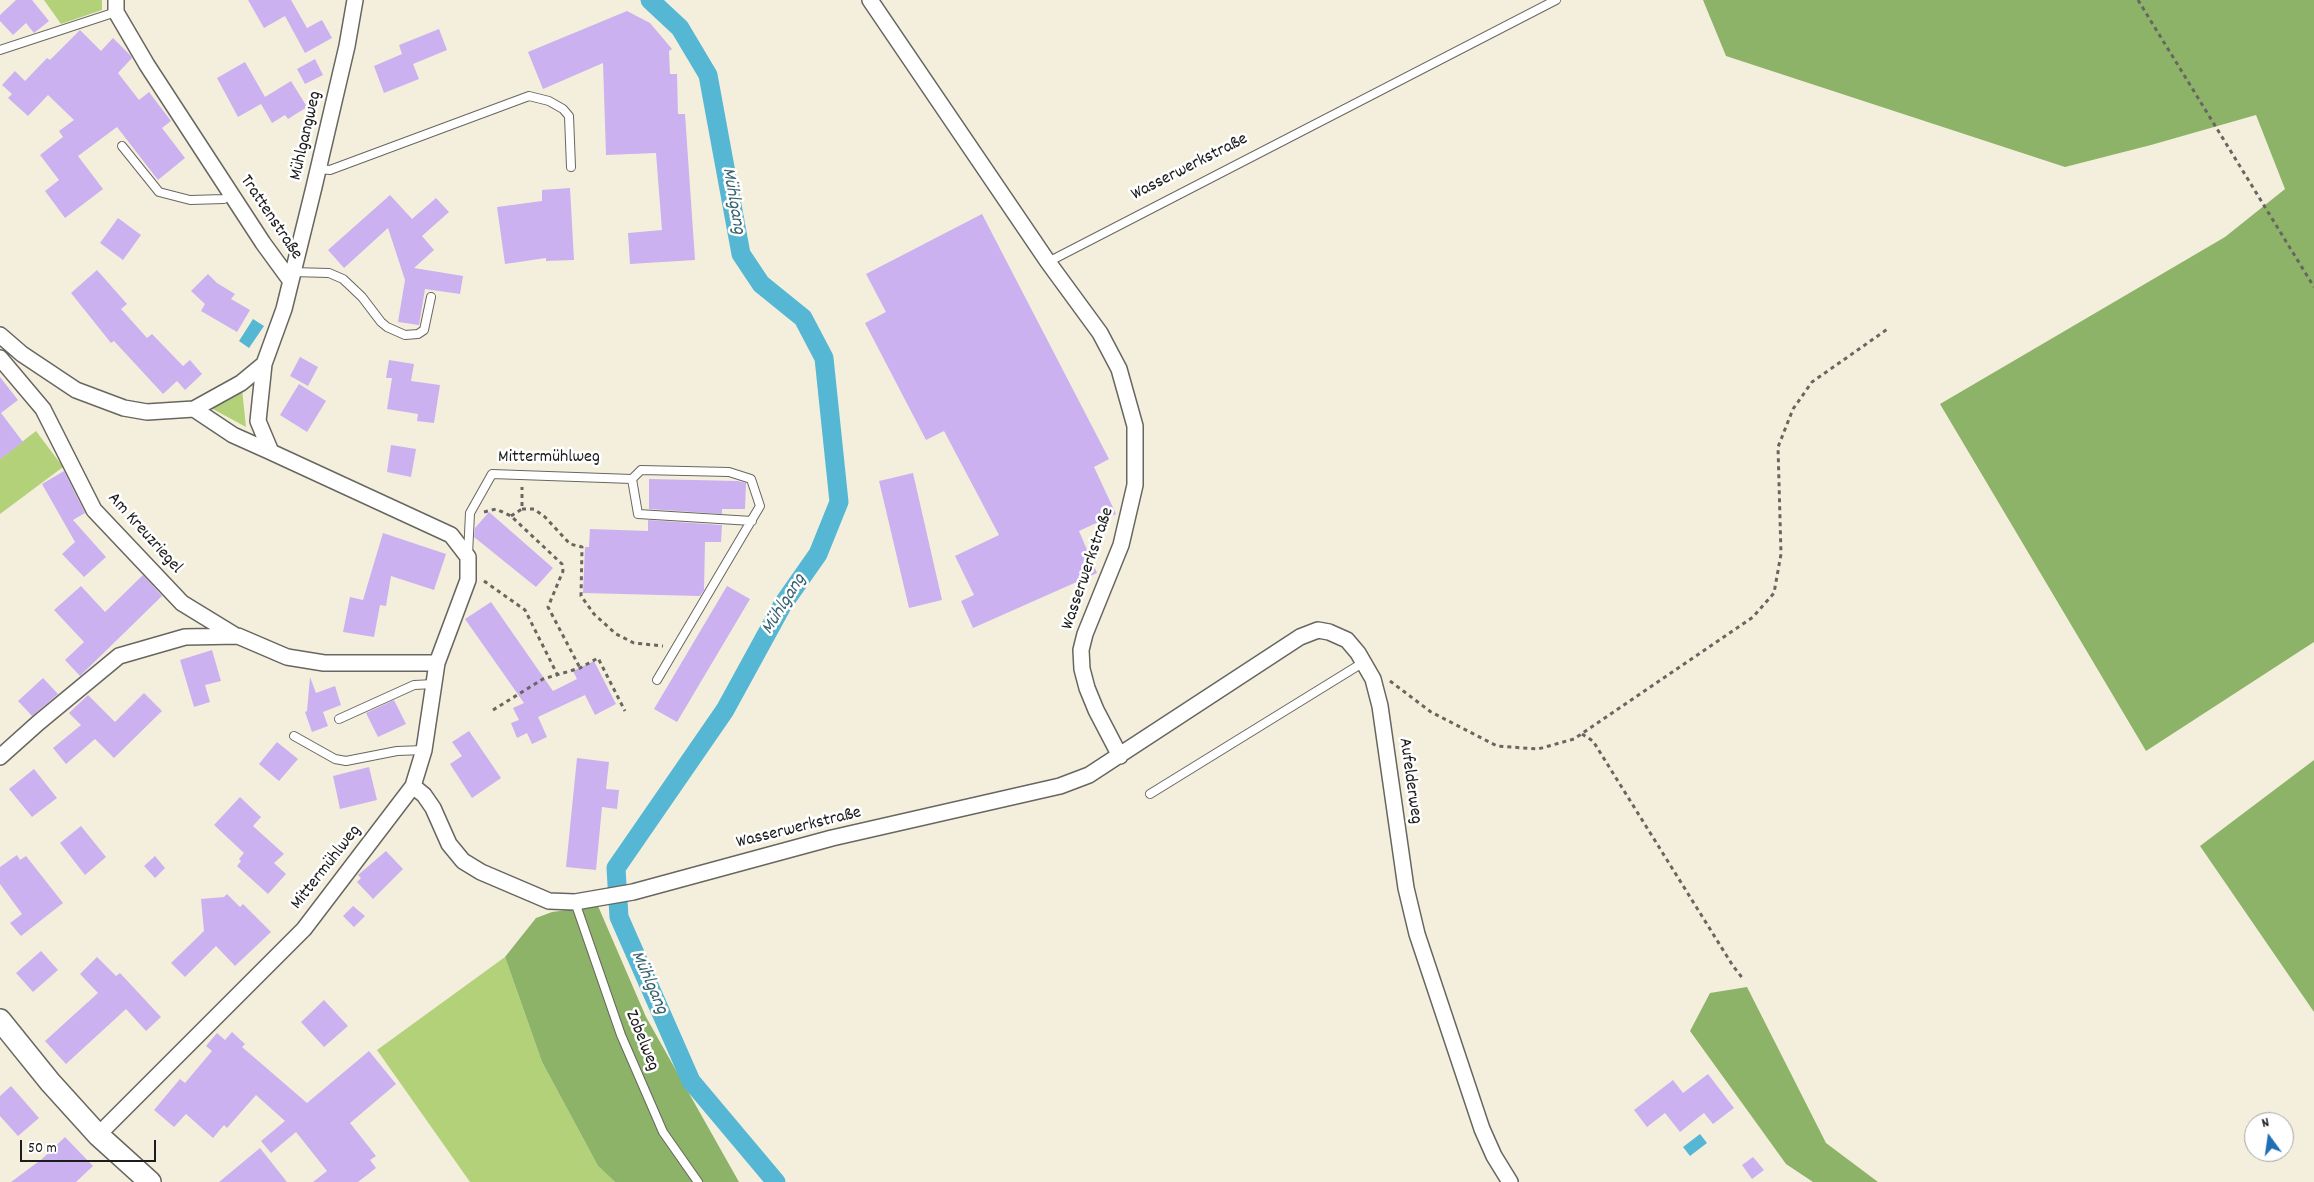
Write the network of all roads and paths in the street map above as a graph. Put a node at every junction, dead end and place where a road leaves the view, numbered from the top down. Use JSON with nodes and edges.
{"nodes":[{"id":1,"x":355,"y":0,"type":"edge"},
{"id":2,"x":870,"y":0,"type":"edge"},
{"id":3,"x":1556,"y":0,"type":"edge"},
{"id":4,"x":2138,"y":0,"type":"edge"},
{"id":5,"x":116,"y":6,"type":"edge"},
{"id":6,"x":0,"y":50,"type":"edge"},
{"id":7,"x":122,"y":146,"type":"dead end"},
{"id":8,"x":571,"y":167,"type":"dead end"},
{"id":9,"x":319,"y":169,"type":"junction"},
{"id":10,"x":230,"y":194,"type":"junction"},
{"id":11,"x":1048,"y":262,"type":"junction"},
{"id":12,"x":291,"y":276,"type":"junction"},
{"id":13,"x":2314,"y":287,"type":"edge"},
{"id":14,"x":431,"y":297,"type":"dead end"},
{"id":15,"x":1889,"y":328,"type":"dead end"},
{"id":16,"x":0,"y":334,"type":"edge"},
{"id":17,"x":0,"y":358,"type":"edge"},
{"id":18,"x":264,"y":364,"type":"junction"},
{"id":19,"x":194,"y":409,"type":"junction"},
{"id":20,"x":270,"y":452,"type":"junction"},
{"id":21,"x":522,"y":475,"type":"junction"},
{"id":22,"x":632,"y":479,"type":"junction"},
{"id":23,"x":522,"y":509,"type":"junction"},
{"id":24,"x":512,"y":516,"type":"junction"},
{"id":25,"x":752,"y":521,"type":"junction"},
{"id":26,"x":469,"y":524,"type":"junction"},
{"id":27,"x":468,"y":564,"type":"junction"},
{"id":28,"x":238,"y":636,"type":"junction"},
{"id":29,"x":674,"y":651,"type":"junction"},
{"id":30,"x":1364,"y":662,"type":"junction"},
{"id":31,"x":436,"y":663,"type":"junction"},
{"id":32,"x":580,"y":668,"type":"junction"},
{"id":33,"x":557,"y":674,"type":"junction"},
{"id":34,"x":657,"y":680,"type":"dead end"},
{"id":35,"x":434,"y":684,"type":"junction"},
{"id":36,"x":493,"y":710,"type":"dead end"},
{"id":37,"x":625,"y":711,"type":"dead end"},
{"id":38,"x":339,"y":719,"type":"dead end"},
{"id":39,"x":1582,"y":734,"type":"junction"},
{"id":40,"x":294,"y":736,"type":"dead end"},
{"id":41,"x":424,"y":750,"type":"junction"},
{"id":42,"x":1120,"y":756,"type":"junction"},
{"id":43,"x":0,"y":757,"type":"edge"},
{"id":44,"x":413,"y":786,"type":"junction"},
{"id":45,"x":1150,"y":794,"type":"dead end"},
{"id":46,"x":574,"y":902,"type":"junction"},
{"id":47,"x":1744,"y":980,"type":"dead end"},
{"id":48,"x":0,"y":1020,"type":"edge"},
{"id":49,"x":98,"y":1135,"type":"junction"},
{"id":50,"x":150,"y":1182,"type":"edge"},
{"id":51,"x":698,"y":1182,"type":"edge"},
{"id":52,"x":1510,"y":1182,"type":"edge"}],
"edges":[{"from":1,"to":9,"type":"street","name":"Mühlgangweg"},
{"from":2,"to":11,"type":"street"},
{"from":3,"to":11,"type":"lane","name":"Wasserwerkstraße"},
{"from":4,"to":13,"type":"path"},
{"from":5,"to":6,"type":"lane"},
{"from":5,"to":10,"type":"street","name":"Trattenstraße"},
{"from":7,"to":10,"type":"lane"},
{"from":8,"to":9,"type":"lane"},
{"from":9,"to":12,"type":"street","name":"Mühlgangweg"},
{"from":10,"to":12,"type":"street","name":"Trattenstraße"},
{"from":11,"to":42,"type":"street","name":"Wasserwerkstraße"},
{"from":12,"to":14,"type":"lane"},
{"from":12,"to":18,"type":"street","name":"Trattenstraße"},
{"from":15,"to":39,"type":"path"},
{"from":16,"to":19,"type":"street"},
{"from":17,"to":28,"type":"street","name":"Am Kreuzriegel"},
{"from":18,"to":19,"type":"street"},
{"from":18,"to":20,"type":"street"},
{"from":19,"to":20,"type":"street"},
{"from":20,"to":27,"type":"street"},
{"from":21,"to":22,"type":"lane","name":"Mittermühlweg"},
{"from":21,"to":23,"type":"path"},
{"from":21,"to":26,"type":"lane","name":"Mittermühlweg"},
{"from":22,"to":25,"type":"lane"},
{"from":22,"to":25,"type":"lane","name":"Mittermühlweg"},
{"from":23,"to":24,"type":"path"},
{"from":23,"to":29,"type":"path"},
{"from":24,"to":26,"type":"path"},
{"from":24,"to":32,"type":"path"},
{"from":25,"to":29,"type":"lane","name":"Mittermühlweg"},
{"from":26,"to":27,"type":"lane","name":"Mittermühlweg"},
{"from":27,"to":31,"type":"street","name":"Mittermühlweg"},
{"from":27,"to":33,"type":"path"},
{"from":28,"to":31,"type":"street"},
{"from":28,"to":43,"type":"street"},
{"from":29,"to":34,"type":"lane","name":"Mittermühlweg"},
{"from":30,"to":39,"type":"path"},
{"from":30,"to":42,"type":"street","name":"Aufelderweg"},
{"from":30,"to":45,"type":"lane"},
{"from":30,"to":52,"type":"street","name":"Aufelderweg"},
{"from":31,"to":35,"type":"street","name":"Mittermühlweg"},
{"from":32,"to":33,"type":"path"},
{"from":32,"to":37,"type":"path"},
{"from":33,"to":36,"type":"path"},
{"from":35,"to":38,"type":"lane"},
{"from":35,"to":41,"type":"street","name":"Mittermühlweg"},
{"from":39,"to":47,"type":"path"},
{"from":40,"to":41,"type":"lane"},
{"from":41,"to":44,"type":"street","name":"Mittermühlweg"},
{"from":42,"to":46,"type":"street","name":"Wasserwerkstraße"},
{"from":44,"to":46,"type":"street","name":"Wasserwerkstraße"},
{"from":44,"to":49,"type":"street","name":"Mittermühlweg"},
{"from":46,"to":51,"type":"lane","name":"Zobelweg"},
{"from":48,"to":49,"type":"main road"},
{"from":49,"to":50,"type":"main road"}]}
